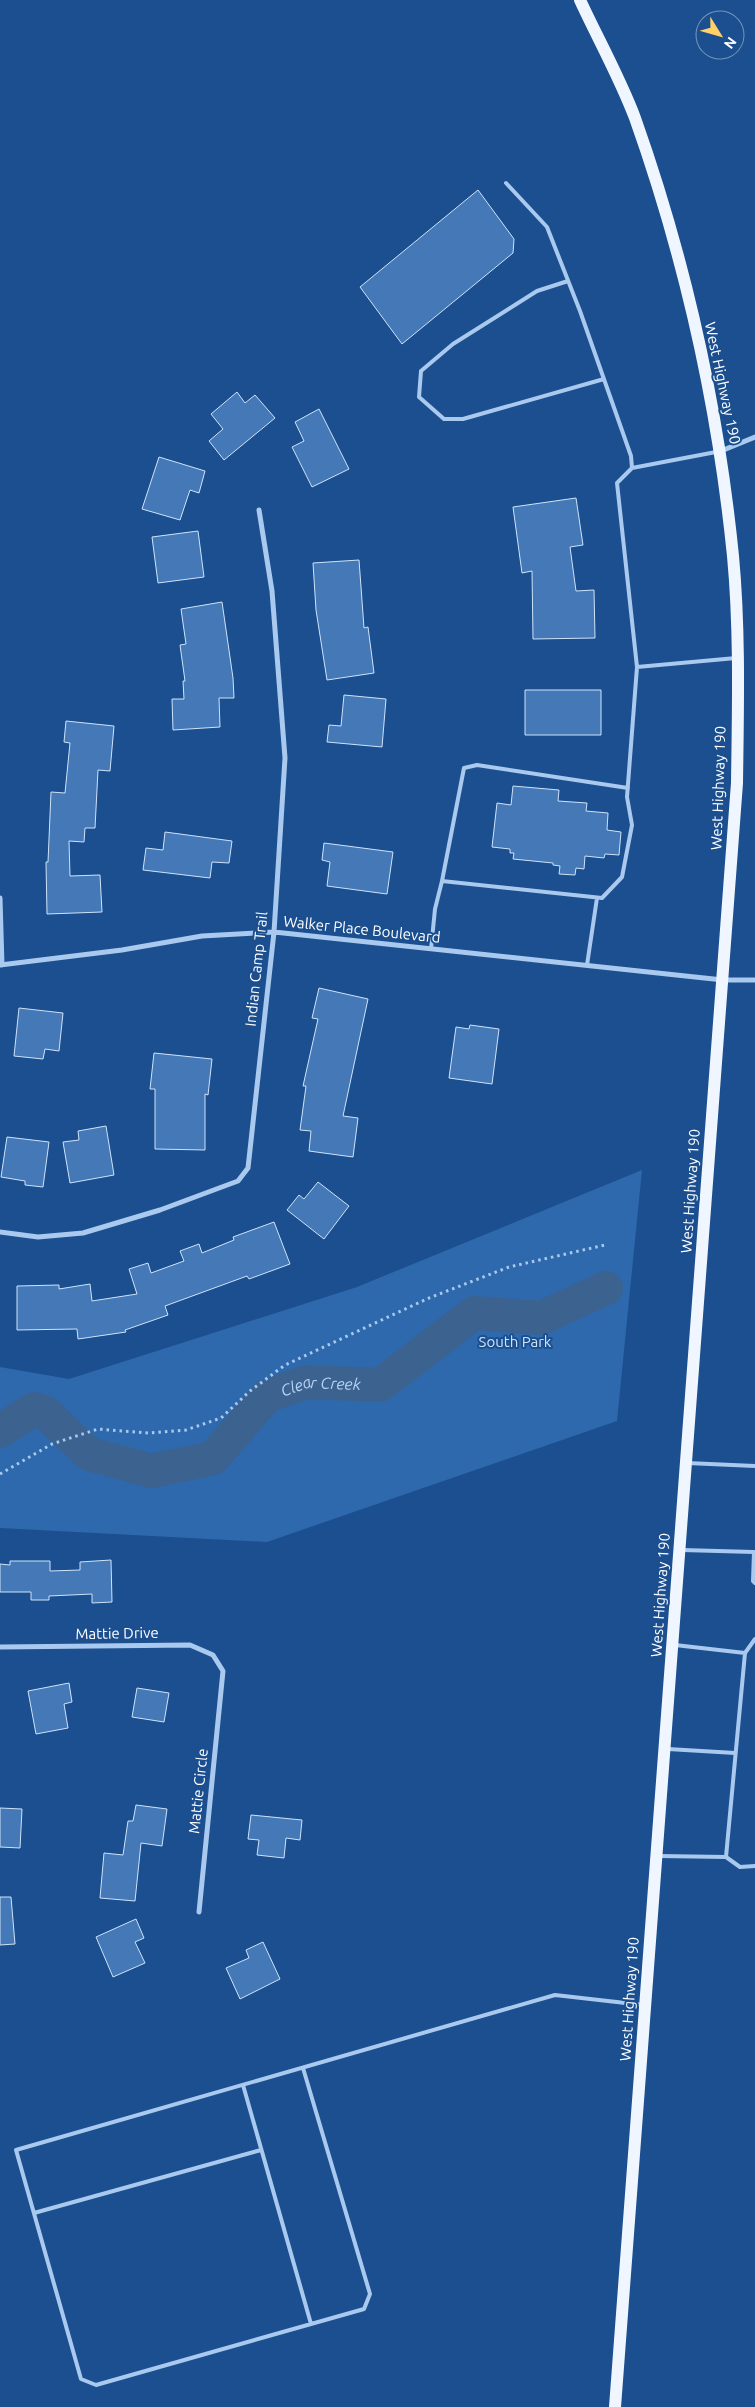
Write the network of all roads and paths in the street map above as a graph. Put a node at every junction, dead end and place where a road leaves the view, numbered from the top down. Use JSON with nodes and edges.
{"nodes":[{"id":1,"x":580,"y":0,"type":"edge"},
{"id":2,"x":506,"y":183,"type":"dead end"},
{"id":3,"x":568,"y":282,"type":"junction"},
{"id":4,"x":604,"y":380,"type":"junction"},
{"id":5,"x":755,"y":437,"type":"edge"},
{"id":6,"x":721,"y":452,"type":"junction"},
{"id":7,"x":632,"y":468,"type":"junction"},
{"id":8,"x":258,"y":510,"type":"dead end"},
{"id":9,"x":738,"y":657,"type":"junction"},
{"id":10,"x":637,"y":666,"type":"junction"},
{"id":11,"x":628,"y":788,"type":"junction"},
{"id":12,"x":442,"y":881,"type":"junction"},
{"id":13,"x":0,"y":898,"type":"edge"},
{"id":14,"x":597,"y":898,"type":"junction"},
{"id":15,"x":274,"y":932,"type":"junction"},
{"id":16,"x":431,"y":949,"type":"junction"},
{"id":17,"x":1,"y":965,"type":"edge"},
{"id":18,"x":587,"y":965,"type":"junction"},
{"id":19,"x":723,"y":980,"type":"junction"},
{"id":20,"x":755,"y":980,"type":"edge"},
{"id":21,"x":0,"y":1232,"type":"edge"},
{"id":22,"x":605,"y":1245,"type":"dead end"},
{"id":23,"x":686,"y":1462,"type":"junction"},
{"id":24,"x":755,"y":1466,"type":"edge"},
{"id":25,"x":0,"y":1474,"type":"edge"},
{"id":26,"x":755,"y":1548,"type":"edge"},
{"id":27,"x":679,"y":1550,"type":"junction"},
{"id":28,"x":754,"y":1552,"type":"edge"},
{"id":29,"x":755,"y":1583,"type":"edge"},
{"id":30,"x":755,"y":1639,"type":"edge"},
{"id":31,"x":672,"y":1645,"type":"junction"},
{"id":32,"x":0,"y":1647,"type":"edge"},
{"id":33,"x":745,"y":1653,"type":"junction"},
{"id":34,"x":223,"y":1671,"type":"joint"},
{"id":35,"x":664,"y":1748,"type":"junction"},
{"id":36,"x":736,"y":1753,"type":"junction"},
{"id":37,"x":656,"y":1856,"type":"junction"},
{"id":38,"x":726,"y":1858,"type":"junction"},
{"id":39,"x":755,"y":1866,"type":"edge"},
{"id":40,"x":199,"y":1912,"type":"dead end"},
{"id":41,"x":645,"y":2006,"type":"junction"},
{"id":42,"x":303,"y":2068,"type":"junction"},
{"id":43,"x":243,"y":2085,"type":"junction"},
{"id":44,"x":261,"y":2150,"type":"junction"},
{"id":45,"x":34,"y":2213,"type":"junction"},
{"id":46,"x":311,"y":2324,"type":"junction"},
{"id":47,"x":615,"y":2407,"type":"edge"}],
"edges":[{"from":1,"to":6,"type":"main road","name":"West Highway 190"},
{"from":2,"to":3,"type":"lane"},
{"from":3,"to":4,"type":"lane"},
{"from":3,"to":4,"type":"lane"},
{"from":4,"to":7,"type":"lane"},
{"from":5,"to":6,"type":"street"},
{"from":6,"to":7,"type":"lane"},
{"from":6,"to":9,"type":"main road","name":"West Highway 190"},
{"from":7,"to":10,"type":"lane"},
{"from":8,"to":15,"type":"street","name":"Indian Camp Trail"},
{"from":9,"to":10,"type":"lane"},
{"from":9,"to":19,"type":"main road","name":"West Highway 190"},
{"from":10,"to":11,"type":"lane"},
{"from":11,"to":12,"type":"lane"},
{"from":11,"to":14,"type":"lane"},
{"from":12,"to":14,"type":"lane"},
{"from":12,"to":16,"type":"lane"},
{"from":13,"to":17,"type":"street"},
{"from":14,"to":18,"type":"lane"},
{"from":15,"to":16,"type":"street","name":"Walker Place Boulevard"},
{"from":15,"to":17,"type":"street","name":"Walker Place Boulevard"},
{"from":15,"to":21,"type":"street","name":"Indian Camp Trail"},
{"from":16,"to":18,"type":"street","name":"Walker Place Boulevard"},
{"from":18,"to":19,"type":"street","name":"Walker Place Boulevard"},
{"from":19,"to":20,"type":"street","name":"Walker Place Boulevard"},
{"from":19,"to":23,"type":"main road","name":"West Highway 190"},
{"from":22,"to":25,"type":"path"},
{"from":23,"to":24,"type":"lane"},
{"from":23,"to":27,"type":"main road","name":"West Highway 190"},
{"from":26,"to":28,"type":"lane"},
{"from":27,"to":28,"type":"lane"},
{"from":27,"to":31,"type":"main road","name":"West Highway 190"},
{"from":28,"to":29,"type":"lane"},
{"from":30,"to":33,"type":"lane"},
{"from":31,"to":33,"type":"lane"},
{"from":31,"to":35,"type":"main road","name":"West Highway 190"},
{"from":32,"to":34,"type":"street","name":"Mattie Drive"},
{"from":33,"to":36,"type":"lane"},
{"from":34,"to":40,"type":"street","name":"Mattie Circle"},
{"from":35,"to":36,"type":"lane"},
{"from":35,"to":37,"type":"main road","name":"West Highway 190"},
{"from":36,"to":38,"type":"lane"},
{"from":37,"to":38,"type":"lane"},
{"from":37,"to":41,"type":"main road","name":"West Highway 190"},
{"from":38,"to":39,"type":"lane"},
{"from":41,"to":42,"type":"lane"},
{"from":41,"to":47,"type":"main road","name":"West Highway 190"},
{"from":42,"to":43,"type":"lane"},
{"from":42,"to":46,"type":"lane"},
{"from":43,"to":44,"type":"lane"},
{"from":43,"to":45,"type":"lane"},
{"from":44,"to":45,"type":"lane"},
{"from":44,"to":46,"type":"lane"},
{"from":45,"to":46,"type":"lane"}]}
